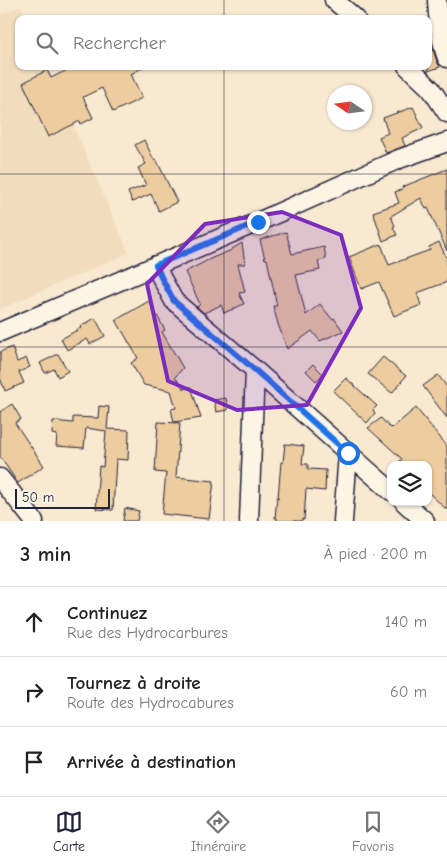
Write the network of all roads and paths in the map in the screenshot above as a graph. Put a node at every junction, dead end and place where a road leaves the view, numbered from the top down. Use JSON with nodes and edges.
{"nodes":[{"id":1,"x":334,"y":0,"type":"edge"},
{"id":2,"x":437,"y":0,"type":"edge"},
{"id":3,"x":351,"y":15,"type":"edge"},
{"id":4,"x":447,"y":58,"type":"edge"},
{"id":5,"x":411,"y":70,"type":"edge"},
{"id":6,"x":447,"y":113,"type":"edge"},
{"id":7,"x":447,"y":142,"type":"edge"},
{"id":8,"x":156,"y":265,"type":"junction"},
{"id":9,"x":0,"y":332,"type":"edge"},
{"id":10,"x":255,"y":370,"type":"junction"},
{"id":11,"x":348,"y":453,"type":"junction"},
{"id":12,"x":0,"y":478,"type":"edge"},
{"id":13,"x":387,"y":487,"type":"edge"},
{"id":14,"x":408,"y":506,"type":"edge"},
{"id":15,"x":34,"y":521,"type":"edge"},
{"id":16,"x":249,"y":521,"type":"edge"},
{"id":17,"x":343,"y":521,"type":"edge"},
{"id":18,"x":425,"y":521,"type":"edge"}],
"edges":[{"from":1,"to":3,"type":"street"},
{"from":2,"to":4,"type":"street"},
{"from":5,"to":6,"type":"street"},
{"from":7,"to":8,"type":"street"},
{"from":8,"to":9,"type":"street"},
{"from":8,"to":10,"type":"street"},
{"from":10,"to":11,"type":"street"},
{"from":10,"to":16,"type":"street"},
{"from":11,"to":13,"type":"street"},
{"from":11,"to":17,"type":"street"},
{"from":12,"to":15,"type":"street"},
{"from":14,"to":18,"type":"street"}]}
